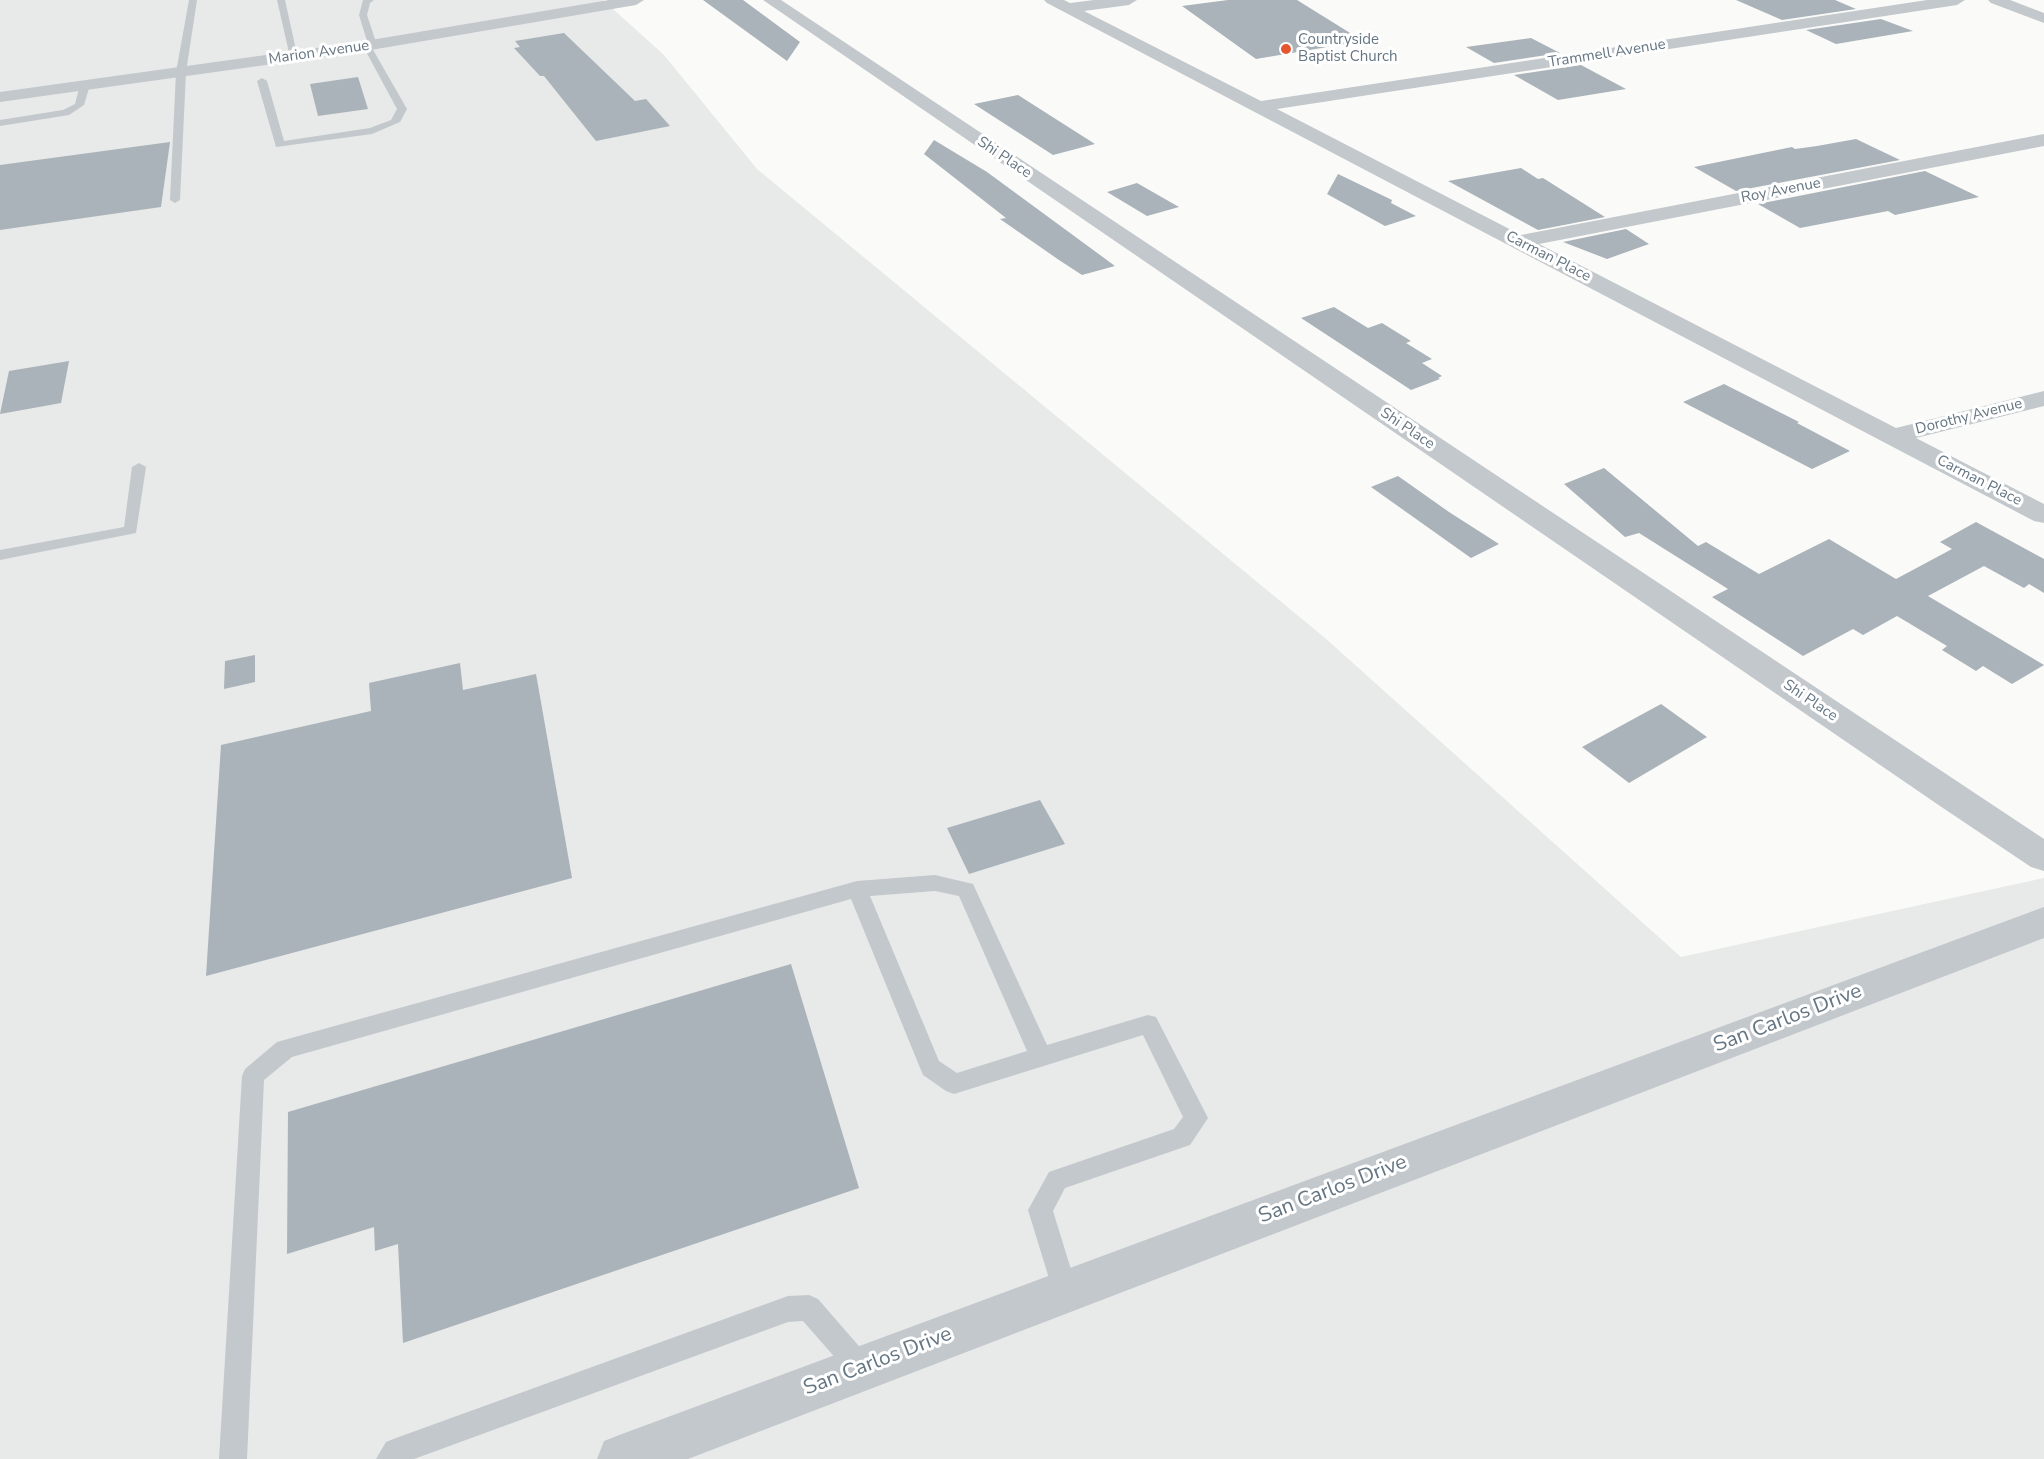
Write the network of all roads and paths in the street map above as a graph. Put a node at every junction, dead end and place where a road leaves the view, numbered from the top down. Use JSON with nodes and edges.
{"nodes":[{"id":1,"x":193,"y":0,"type":"edge"},
{"id":2,"x":281,"y":0,"type":"edge"},
{"id":3,"x":370,"y":0,"type":"edge"},
{"id":4,"x":636,"y":0,"type":"edge"},
{"id":5,"x":771,"y":0,"type":"edge"},
{"id":6,"x":1129,"y":0,"type":"edge"},
{"id":7,"x":1957,"y":0,"type":"edge"},
{"id":8,"x":1996,"y":0,"type":"edge"},
{"id":9,"x":1060,"y":4,"type":"edge"},
{"id":10,"x":2044,"y":18,"type":"edge"},
{"id":11,"x":370,"y":46,"type":"junction"},
{"id":12,"x":295,"y":57,"type":"junction"},
{"id":13,"x":181,"y":72,"type":"junction"},
{"id":14,"x":262,"y":81,"type":"dead end"},
{"id":15,"x":85,"y":85,"type":"junction"},
{"id":16,"x":0,"y":97,"type":"edge"},
{"id":17,"x":1258,"y":107,"type":"junction"},
{"id":18,"x":0,"y":123,"type":"edge"},
{"id":19,"x":2044,"y":140,"type":"edge"},
{"id":20,"x":175,"y":200,"type":"dead end"},
{"id":21,"x":1518,"y":242,"type":"junction"},
{"id":22,"x":2044,"y":398,"type":"edge"},
{"id":23,"x":1894,"y":436,"type":"junction"},
{"id":24,"x":139,"y":467,"type":"dead end"},
{"id":25,"x":2044,"y":515,"type":"edge"},
{"id":26,"x":0,"y":555,"type":"edge"},
{"id":27,"x":2044,"y":857,"type":"edge"},
{"id":28,"x":857,"y":889,"type":"junction"},
{"id":29,"x":2044,"y":922,"type":"edge"},
{"id":30,"x":1041,"y":1057,"type":"junction"},
{"id":31,"x":1065,"y":1292,"type":"junction"},
{"id":32,"x":862,"y":1369,"type":"junction"},
{"id":33,"x":233,"y":1459,"type":"edge"},
{"id":34,"x":390,"y":1459,"type":"edge"},
{"id":35,"x":622,"y":1459,"type":"edge"}],
"edges":[{"from":1,"to":13,"type":"lane"},
{"from":2,"to":12,"type":"lane"},
{"from":3,"to":11,"type":"lane"},
{"from":4,"to":11,"type":"street","name":"Marion Avenue"},
{"from":5,"to":27,"type":"street","name":"Shi Place"},
{"from":6,"to":9,"type":"street"},
{"from":7,"to":17,"type":"street","name":"Trammell Avenue"},
{"from":8,"to":10,"type":"street"},
{"from":9,"to":17,"type":"street","name":"Carman Place"},
{"from":11,"to":12,"type":"street","name":"Marion Avenue"},
{"from":11,"to":14,"type":"lane"},
{"from":12,"to":13,"type":"street","name":"Marion Avenue"},
{"from":13,"to":15,"type":"street","name":"Marion Avenue"},
{"from":13,"to":20,"type":"lane"},
{"from":15,"to":16,"type":"street","name":"Marion Avenue"},
{"from":15,"to":18,"type":"lane"},
{"from":17,"to":21,"type":"street","name":"Carman Place"},
{"from":19,"to":21,"type":"street","name":"Roy Avenue"},
{"from":21,"to":23,"type":"street","name":"Carman Place"},
{"from":22,"to":23,"type":"street","name":"Dorothy Avenue"},
{"from":23,"to":25,"type":"street","name":"Carman Place"},
{"from":24,"to":26,"type":"lane"},
{"from":28,"to":30,"type":"lane"},
{"from":28,"to":30,"type":"lane"},
{"from":28,"to":33,"type":"lane"},
{"from":29,"to":31,"type":"street","name":"San Carlos Drive"},
{"from":30,"to":31,"type":"lane"},
{"from":31,"to":32,"type":"street","name":"San Carlos Drive"},
{"from":32,"to":34,"type":"lane"},
{"from":32,"to":35,"type":"street","name":"San Carlos Drive"}]}
